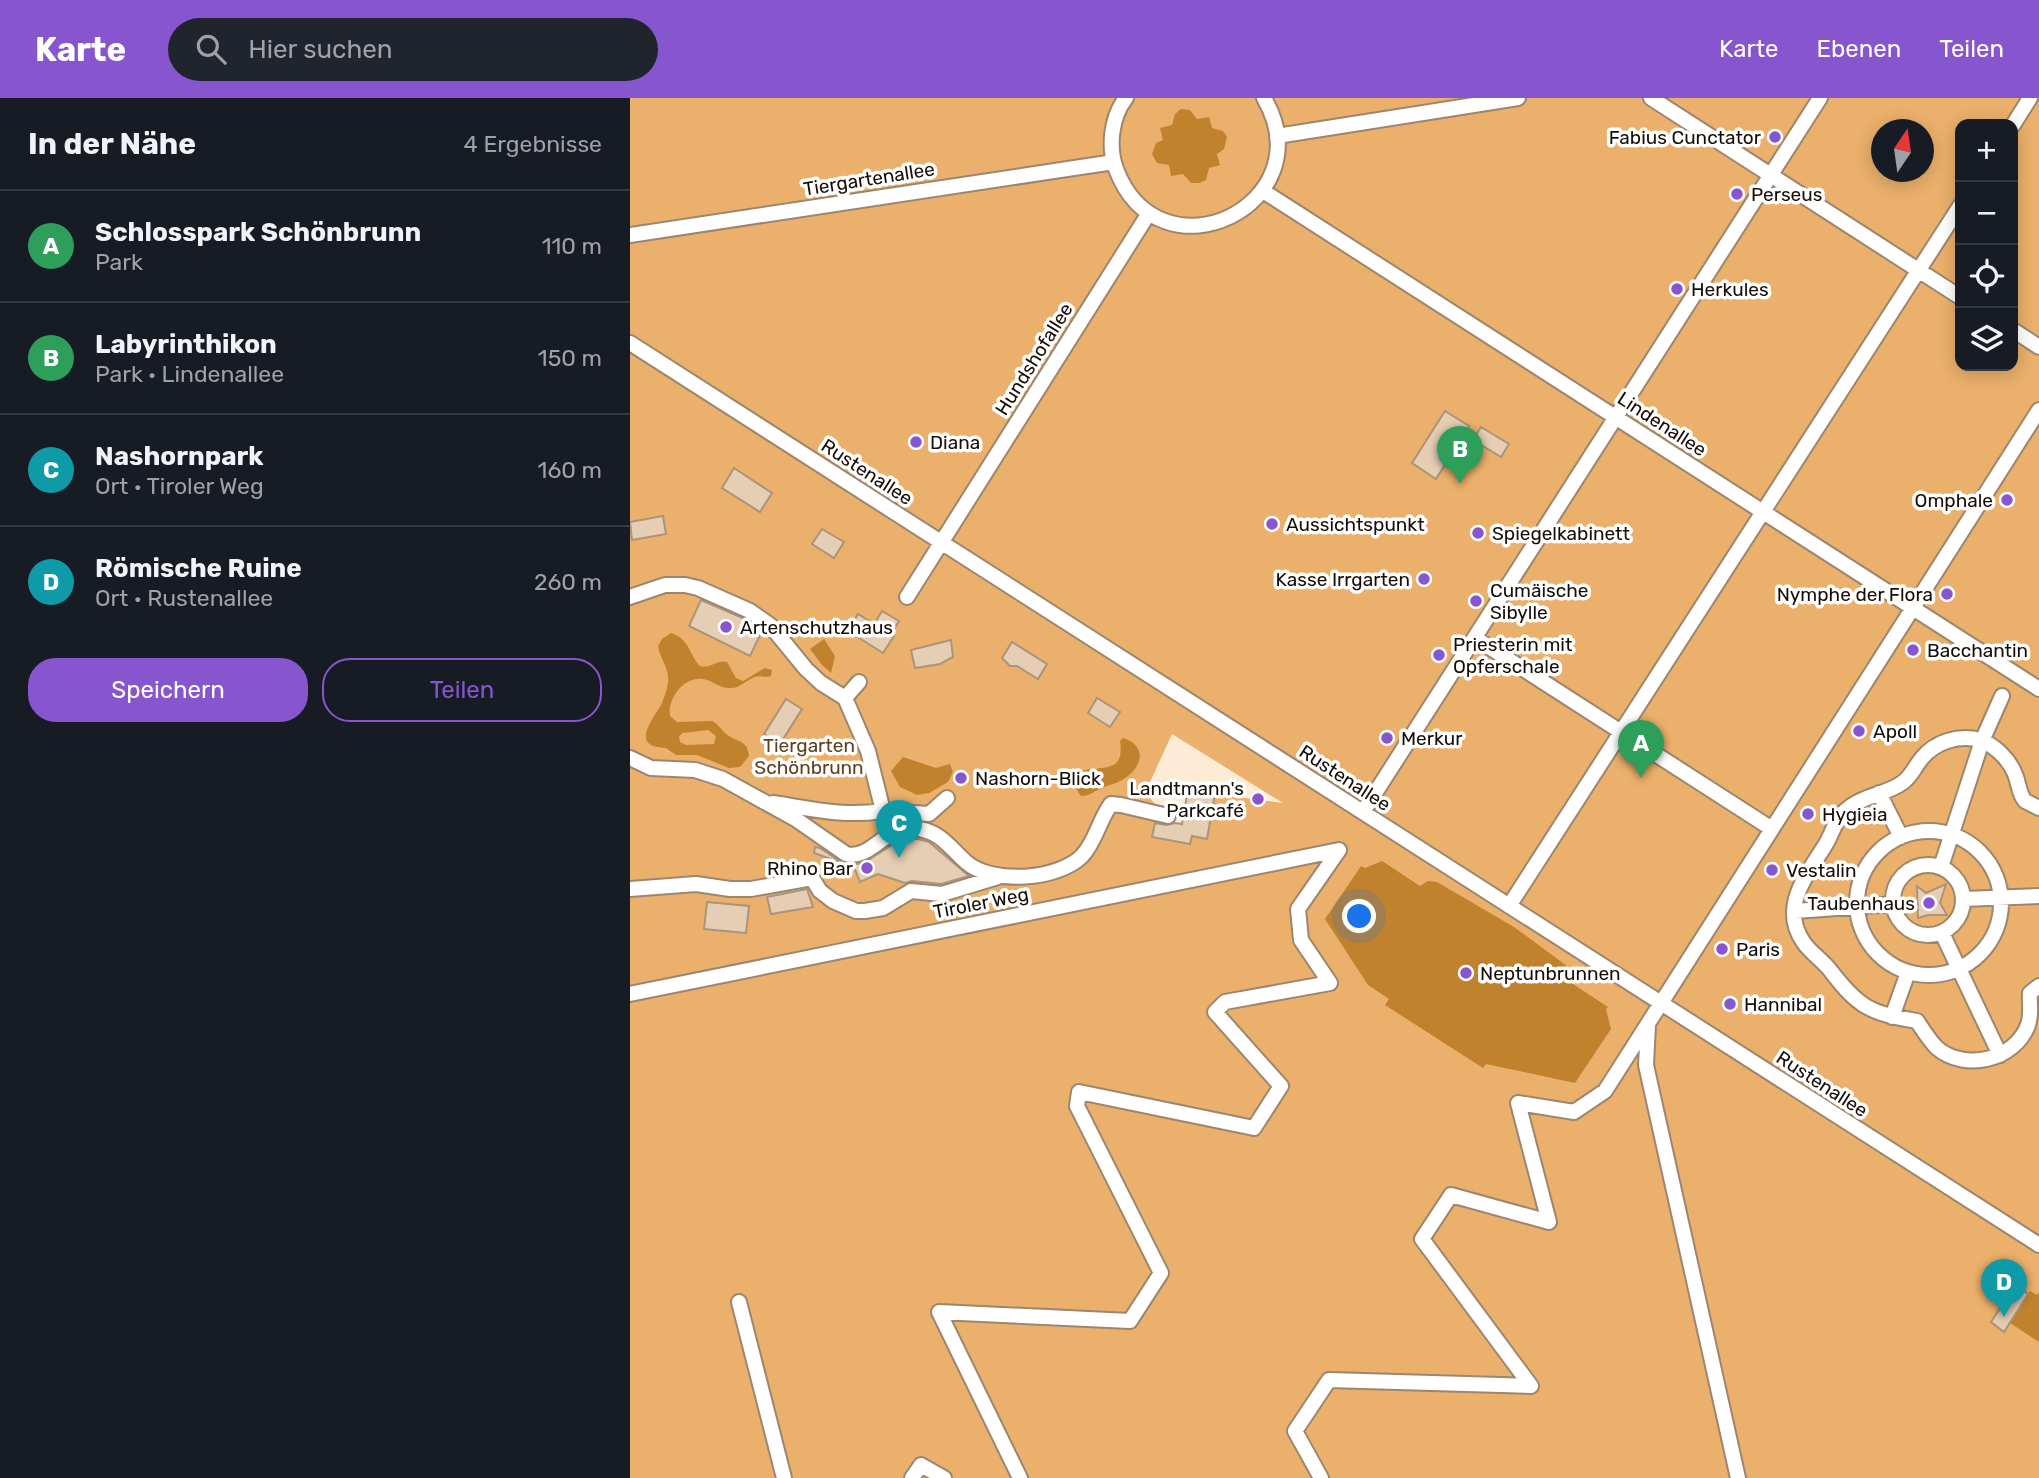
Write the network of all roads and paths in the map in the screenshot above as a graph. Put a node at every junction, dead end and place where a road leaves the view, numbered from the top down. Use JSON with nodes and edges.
{"nodes":[{"id":1,"x":1264,"y":98,"type":"edge"},
{"id":2,"x":1518,"y":98,"type":"edge"},
{"id":3,"x":1651,"y":98,"type":"edge"},
{"id":4,"x":1821,"y":98,"type":"edge"},
{"id":5,"x":2030,"y":98,"type":"edge"},
{"id":6,"x":1122,"y":100,"type":"edge"},
{"id":7,"x":2017,"y":119,"type":"edge"},
{"id":8,"x":1277,"y":136,"type":"junction"},
{"id":9,"x":1114,"y":162,"type":"junction"},
{"id":10,"x":1771,"y":175,"type":"junction"},
{"id":11,"x":1263,"y":191,"type":"junction"},
{"id":12,"x":1149,"y":213,"type":"junction"},
{"id":13,"x":1955,"y":214,"type":"edge"},
{"id":14,"x":630,"y":235,"type":"edge"},
{"id":15,"x":1919,"y":270,"type":"junction"},
{"id":16,"x":1955,"y":293,"type":"edge"},
{"id":17,"x":2018,"y":333,"type":"edge"},
{"id":18,"x":630,"y":343,"type":"edge"},
{"id":19,"x":2039,"y":347,"type":"edge"},
{"id":20,"x":2039,"y":410,"type":"edge"},
{"id":21,"x":1616,"y":417,"type":"junction"},
{"id":22,"x":1763,"y":512,"type":"junction"},
{"id":23,"x":941,"y":543,"type":"junction"},
{"id":24,"x":630,"y":597,"type":"edge"},
{"id":25,"x":907,"y":597,"type":"dead end"},
{"id":26,"x":1913,"y":608,"type":"junction"},
{"id":27,"x":1475,"y":638,"type":"junction"},
{"id":28,"x":859,"y":682,"type":"dead end"},
{"id":29,"x":2039,"y":689,"type":"edge"},
{"id":30,"x":2002,"y":696,"type":"dead end"},
{"id":31,"x":845,"y":698,"type":"junction"},
{"id":32,"x":1621,"y":732,"type":"junction"},
{"id":33,"x":1982,"y":741,"type":"junction"},
{"id":34,"x":630,"y":758,"type":"edge"},
{"id":35,"x":1879,"y":793,"type":"junction"},
{"id":36,"x":947,"y":798,"type":"dead end"},
{"id":37,"x":767,"y":803,"type":"junction"},
{"id":38,"x":2039,"y":808,"type":"edge"},
{"id":39,"x":883,"y":811,"type":"junction"},
{"id":40,"x":1363,"y":813,"type":"junction"},
{"id":41,"x":1168,"y":816,"type":"dead end"},
{"id":42,"x":1772,"y":829,"type":"junction"},
{"id":43,"x":1951,"y":835,"type":"junction"},
{"id":44,"x":1901,"y":837,"type":"junction"},
{"id":45,"x":1941,"y":867,"type":"junction"},
{"id":46,"x":1000,"y":877,"type":"junction"},
{"id":47,"x":630,"y":889,"type":"edge"},
{"id":48,"x":2039,"y":896,"type":"edge"},
{"id":49,"x":2001,"y":898,"type":"junction"},
{"id":50,"x":1964,"y":899,"type":"junction"},
{"id":51,"x":1893,"y":904,"type":"junction"},
{"id":52,"x":1509,"y":906,"type":"junction"},
{"id":53,"x":1856,"y":907,"type":"junction"},
{"id":54,"x":1795,"y":911,"type":"junction"},
{"id":55,"x":1942,"y":933,"type":"junction"},
{"id":56,"x":1959,"y":969,"type":"junction"},
{"id":57,"x":1908,"y":972,"type":"junction"},
{"id":58,"x":2039,"y":986,"type":"edge"},
{"id":59,"x":630,"y":994,"type":"edge"},
{"id":60,"x":1661,"y":1003,"type":"junction"},
{"id":61,"x":1892,"y":1017,"type":"junction"},
{"id":62,"x":1648,"y":1023,"type":"junction"},
{"id":63,"x":2000,"y":1055,"type":"junction"},
{"id":64,"x":2039,"y":1245,"type":"edge"},
{"id":65,"x":739,"y":1302,"type":"dead end"},
{"id":66,"x":784,"y":1478,"type":"edge"},
{"id":67,"x":912,"y":1478,"type":"edge"},
{"id":68,"x":944,"y":1478,"type":"edge"},
{"id":69,"x":1020,"y":1478,"type":"edge"},
{"id":70,"x":1321,"y":1478,"type":"edge"},
{"id":71,"x":1738,"y":1478,"type":"edge"}],
"edges":[{"from":1,"to":8,"type":"street"},
{"from":2,"to":8,"type":"street"},
{"from":3,"to":10,"type":"street"},
{"from":4,"to":10,"type":"street"},
{"from":5,"to":7,"type":"street"},
{"from":6,"to":9,"type":"street"},
{"from":8,"to":11,"type":"street"},
{"from":9,"to":12,"type":"street"},
{"from":9,"to":14,"type":"street","name":"Tiergartenallee"},
{"from":10,"to":15,"type":"street"},
{"from":10,"to":21,"type":"street"},
{"from":11,"to":12,"type":"street"},
{"from":11,"to":21,"type":"street","name":"Lindenallee"},
{"from":12,"to":23,"type":"street","name":"Hundshofallee"},
{"from":13,"to":15,"type":"street"},
{"from":15,"to":16,"type":"street"},
{"from":15,"to":22,"type":"street"},
{"from":17,"to":19,"type":"street"},
{"from":18,"to":23,"type":"street","name":"Rustenallee"},
{"from":20,"to":26,"type":"street"},
{"from":21,"to":22,"type":"street","name":"Lindenallee"},
{"from":21,"to":27,"type":"street"},
{"from":22,"to":26,"type":"street","name":"Lindenallee"},
{"from":22,"to":32,"type":"street"},
{"from":23,"to":25,"type":"street","name":"Hundshofallee"},
{"from":23,"to":40,"type":"street","name":"Rustenallee"},
{"from":24,"to":31,"type":"street"},
{"from":26,"to":29,"type":"street","name":"Lindenallee"},
{"from":26,"to":42,"type":"street"},
{"from":27,"to":32,"type":"street"},
{"from":27,"to":40,"type":"street"},
{"from":28,"to":31,"type":"street"},
{"from":30,"to":33,"type":"street"},
{"from":31,"to":39,"type":"street"},
{"from":32,"to":42,"type":"street"},
{"from":32,"to":52,"type":"street"},
{"from":33,"to":35,"type":"street"},
{"from":33,"to":38,"type":"street"},
{"from":33,"to":43,"type":"street"},
{"from":34,"to":37,"type":"street"},
{"from":35,"to":44,"type":"street"},
{"from":35,"to":54,"type":"street"},
{"from":36,"to":39,"type":"street"},
{"from":37,"to":39,"type":"street"},
{"from":37,"to":46,"type":"street"},
{"from":40,"to":52,"type":"street","name":"Rustenallee"},
{"from":41,"to":46,"type":"street"},
{"from":42,"to":60,"type":"street"},
{"from":43,"to":44,"type":"street"},
{"from":43,"to":45,"type":"street"},
{"from":43,"to":49,"type":"street"},
{"from":44,"to":53,"type":"street"},
{"from":45,"to":50,"type":"street"},
{"from":45,"to":51,"type":"street"},
{"from":46,"to":47,"type":"street"},
{"from":48,"to":49,"type":"street"},
{"from":49,"to":50,"type":"street"},
{"from":49,"to":56,"type":"street"},
{"from":50,"to":55,"type":"street"},
{"from":51,"to":53,"type":"street"},
{"from":51,"to":55,"type":"street"},
{"from":52,"to":60,"type":"street","name":"Rustenallee"},
{"from":53,"to":54,"type":"street"},
{"from":53,"to":57,"type":"street"},
{"from":54,"to":61,"type":"street"},
{"from":55,"to":56,"type":"street"},
{"from":56,"to":57,"type":"street"},
{"from":56,"to":63,"type":"street"},
{"from":57,"to":61,"type":"street"},
{"from":58,"to":63,"type":"street"},
{"from":59,"to":69,"type":"street","name":"Tiroler Weg"},
{"from":60,"to":62,"type":"street"},
{"from":60,"to":64,"type":"street","name":"Rustenallee"},
{"from":61,"to":63,"type":"street"},
{"from":62,"to":70,"type":"street"},
{"from":62,"to":71,"type":"street"},
{"from":65,"to":66,"type":"street"},
{"from":67,"to":68,"type":"street"}]}
